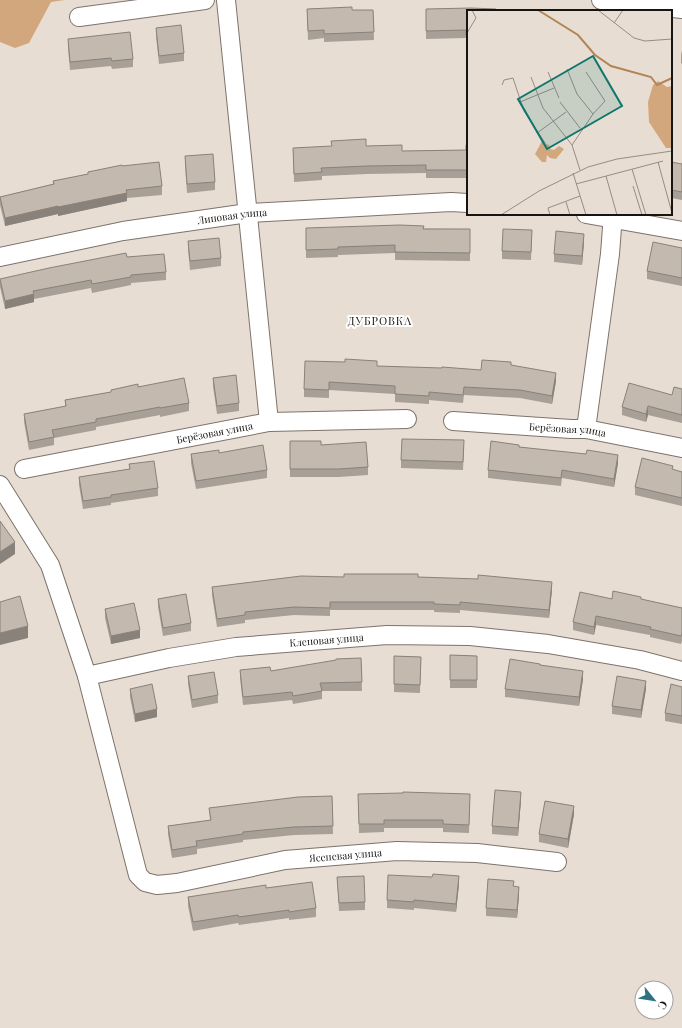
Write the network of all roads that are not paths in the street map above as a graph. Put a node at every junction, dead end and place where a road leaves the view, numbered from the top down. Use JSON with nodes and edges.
{"nodes":[{"id":1,"x":205,"y":0,"type":"edge"},
{"id":2,"x":226,"y":0,"type":"edge"},
{"id":3,"x":601,"y":0,"type":"edge"},
{"id":4,"x":642,"y":7,"type":"edge"},
{"id":5,"x":682,"y":9,"type":"edge"},
{"id":6,"x":79,"y":17,"type":"dead end"},
{"id":7,"x":467,"y":203,"type":"edge"},
{"id":8,"x":248,"y":212,"type":"junction"},
{"id":9,"x":600,"y":215,"type":"edge"},
{"id":10,"x":613,"y":216,"type":"edge"},
{"id":11,"x":682,"y":230,"type":"edge"},
{"id":12,"x":0,"y":257,"type":"edge"},
{"id":13,"x":407,"y":419,"type":"dead end"},
{"id":14,"x":453,"y":421,"type":"dead end"},
{"id":15,"x":269,"y":422,"type":"junction"},
{"id":16,"x":586,"y":429,"type":"junction"},
{"id":17,"x":682,"y":448,"type":"edge"},
{"id":18,"x":24,"y":469,"type":"dead end"},
{"id":19,"x":0,"y":485,"type":"edge"},
{"id":20,"x":682,"y":671,"type":"edge"},
{"id":21,"x":87,"y":676,"type":"junction"},
{"id":22,"x":557,"y":862,"type":"dead end"}],
"edges":[{"from":1,"to":6,"type":"street"},
{"from":2,"to":8,"type":"street"},
{"from":3,"to":4,"type":"street"},
{"from":4,"to":5,"type":"street"},
{"from":7,"to":8,"type":"street","name":"Липовая улица"},
{"from":8,"to":12,"type":"street","name":"Липовая улица"},
{"from":8,"to":15,"type":"street"},
{"from":9,"to":10,"type":"street"},
{"from":10,"to":11,"type":"street"},
{"from":10,"to":16,"type":"street"},
{"from":13,"to":15,"type":"street","name":"Берёзовая улица"},
{"from":14,"to":16,"type":"street","name":"Берёзовая улица"},
{"from":15,"to":18,"type":"street","name":"Берёзовая улица"},
{"from":16,"to":17,"type":"street","name":"Берёзовая улица"},
{"from":19,"to":21,"type":"street"},
{"from":20,"to":21,"type":"street","name":"Кленовая улица"},
{"from":21,"to":22,"type":"street","name":"Ясеневая улица"}]}
